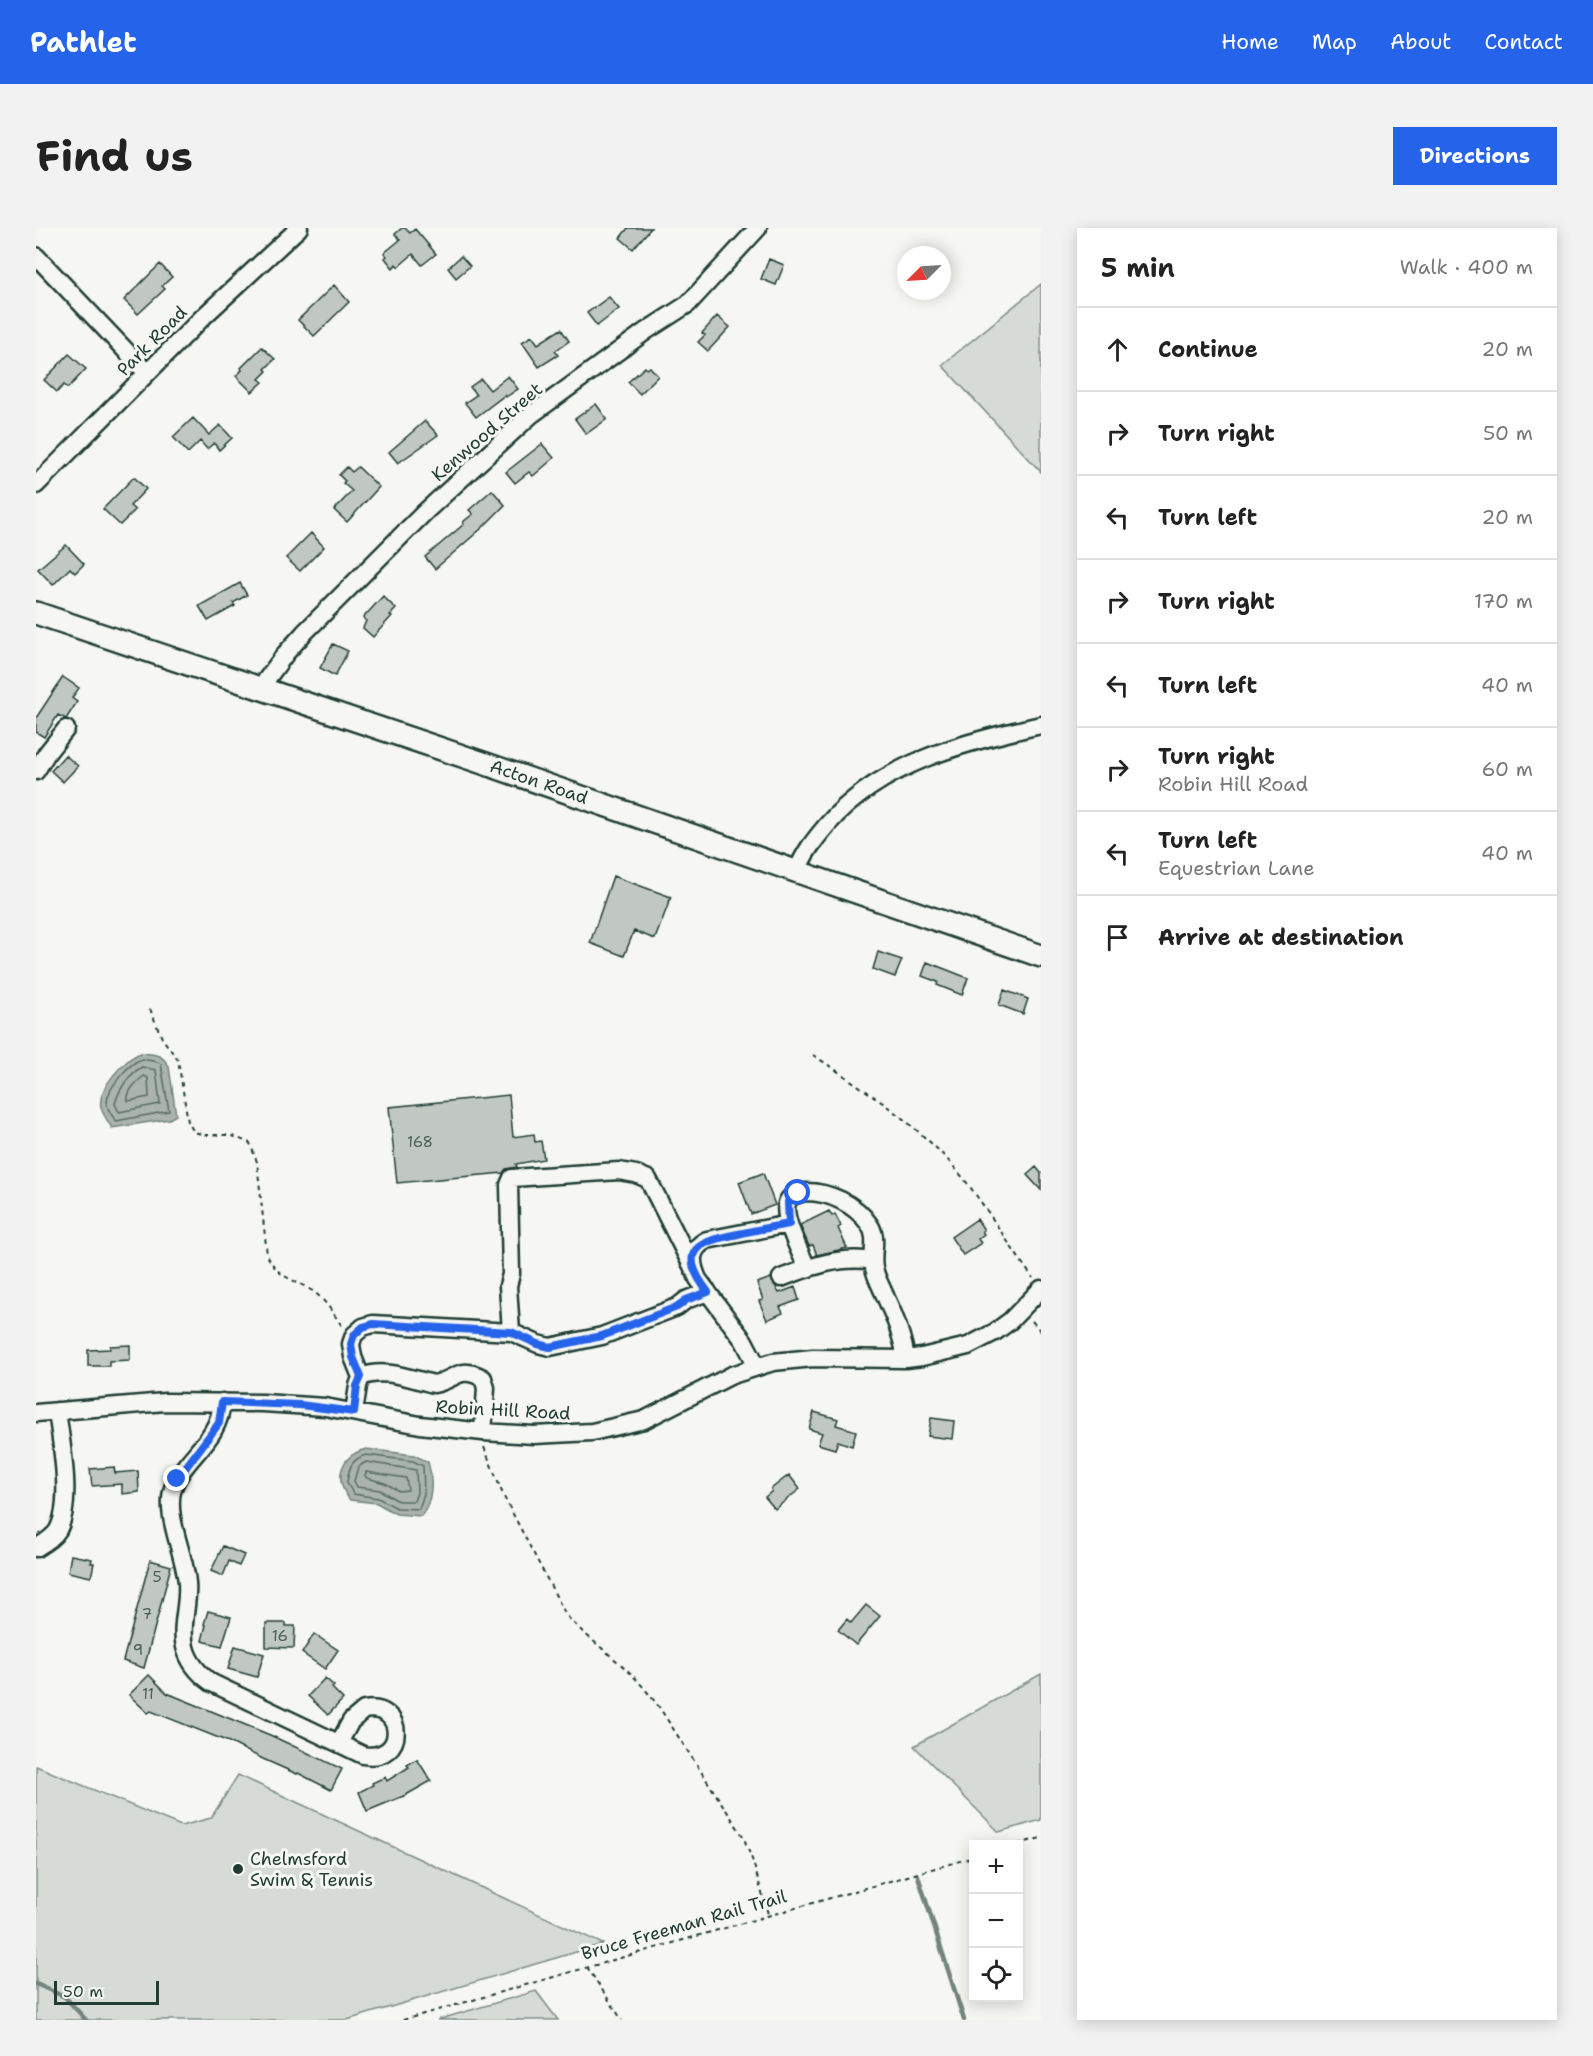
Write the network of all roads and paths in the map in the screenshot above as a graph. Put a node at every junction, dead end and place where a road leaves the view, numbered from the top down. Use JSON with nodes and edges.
{"nodes":[{"id":1,"x":299,"y":228,"type":"edge"},
{"id":2,"x":758,"y":228,"type":"edge"},
{"id":3,"x":36,"y":256,"type":"edge"},
{"id":4,"x":147,"y":373,"type":"junction"},
{"id":5,"x":36,"y":485,"type":"edge"},
{"id":6,"x":36,"y":613,"type":"edge"},
{"id":7,"x":261,"y":687,"type":"junction"},
{"id":8,"x":1041,"y":725,"type":"edge"},
{"id":9,"x":66,"y":729,"type":"dead end"},
{"id":10,"x":36,"y":771,"type":"edge"},
{"id":11,"x":797,"y":872,"type":"junction"},
{"id":12,"x":1041,"y":956,"type":"edge"},
{"id":13,"x":150,"y":1009,"type":"dead end"},
{"id":14,"x":813,"y":1055,"type":"dead end"},
{"id":15,"x":789,"y":1224,"type":"junction"},
{"id":16,"x":873,"y":1261,"type":"junction"},
{"id":17,"x":807,"y":1268,"type":"junction"},
{"id":18,"x":694,"y":1270,"type":"junction"},
{"id":19,"x":781,"y":1278,"type":"dead end"},
{"id":20,"x":1039,"y":1285,"type":"edge"},
{"id":21,"x":708,"y":1292,"type":"junction"},
{"id":22,"x":511,"y":1332,"type":"junction"},
{"id":23,"x":352,"y":1341,"type":"junction"},
{"id":24,"x":906,"y":1359,"type":"junction"},
{"id":25,"x":757,"y":1366,"type":"junction"},
{"id":26,"x":361,"y":1377,"type":"junction"},
{"id":27,"x":222,"y":1402,"type":"junction"},
{"id":28,"x":57,"y":1411,"type":"junction"},
{"id":29,"x":354,"y":1412,"type":"junction"},
{"id":30,"x":36,"y":1413,"type":"edge"},
{"id":31,"x":483,"y":1432,"type":"junction"},
{"id":32,"x":36,"y":1548,"type":"edge"},
{"id":33,"x":339,"y":1743,"type":"dead end"},
{"id":34,"x":1041,"y":1838,"type":"edge"},
{"id":35,"x":1023,"y":1843,"type":"edge"},
{"id":36,"x":969,"y":1858,"type":"edge"},
{"id":37,"x":768,"y":1914,"type":"junction"},
{"id":38,"x":587,"y":1967,"type":"junction"},
{"id":39,"x":403,"y":2020,"type":"edge"},
{"id":40,"x":622,"y":2020,"type":"edge"}],
"edges":[{"from":1,"to":4,"type":"street","name":"Park Road"},
{"from":2,"to":7,"type":"street","name":"Kenwood Street"},
{"from":3,"to":4,"type":"street"},
{"from":4,"to":5,"type":"street","name":"Park Road"},
{"from":6,"to":7,"type":"main road","name":"Acton Road"},
{"from":7,"to":11,"type":"main road","name":"Acton Road"},
{"from":8,"to":11,"type":"street"},
{"from":9,"to":10,"type":"street"},
{"from":11,"to":12,"type":"main road","name":"Acton Road"},
{"from":13,"to":23,"type":"path"},
{"from":14,"to":20,"type":"path"},
{"from":15,"to":16,"type":"street"},
{"from":15,"to":17,"type":"street"},
{"from":15,"to":18,"type":"street"},
{"from":16,"to":17,"type":"street"},
{"from":16,"to":24,"type":"street"},
{"from":17,"to":19,"type":"street"},
{"from":18,"to":21,"type":"street"},
{"from":18,"to":22,"type":"street"},
{"from":20,"to":24,"type":"street","name":"Robin Hill Road"},
{"from":21,"to":22,"type":"street"},
{"from":21,"to":25,"type":"street"},
{"from":22,"to":23,"type":"street"},
{"from":23,"to":26,"type":"street"},
{"from":24,"to":25,"type":"street","name":"Robin Hill Road"},
{"from":25,"to":31,"type":"street","name":"Robin Hill Road"},
{"from":26,"to":29,"type":"street"},
{"from":26,"to":31,"type":"street"},
{"from":27,"to":28,"type":"street","name":"Robin Hill Road"},
{"from":27,"to":29,"type":"street","name":"Robin Hill Road"},
{"from":27,"to":33,"type":"street"},
{"from":28,"to":30,"type":"street","name":"Robin Hill Road"},
{"from":28,"to":32,"type":"street"},
{"from":29,"to":31,"type":"street","name":"Robin Hill Road"},
{"from":31,"to":37,"type":"path"},
{"from":34,"to":35,"type":"path"},
{"from":36,"to":37,"type":"path","name":"Bruce Freeman Rail Trail"},
{"from":37,"to":38,"type":"path","name":"Bruce Freeman Rail Trail"},
{"from":38,"to":39,"type":"path","name":"Bruce Freeman Rail Trail"},
{"from":38,"to":40,"type":"path"}]}
